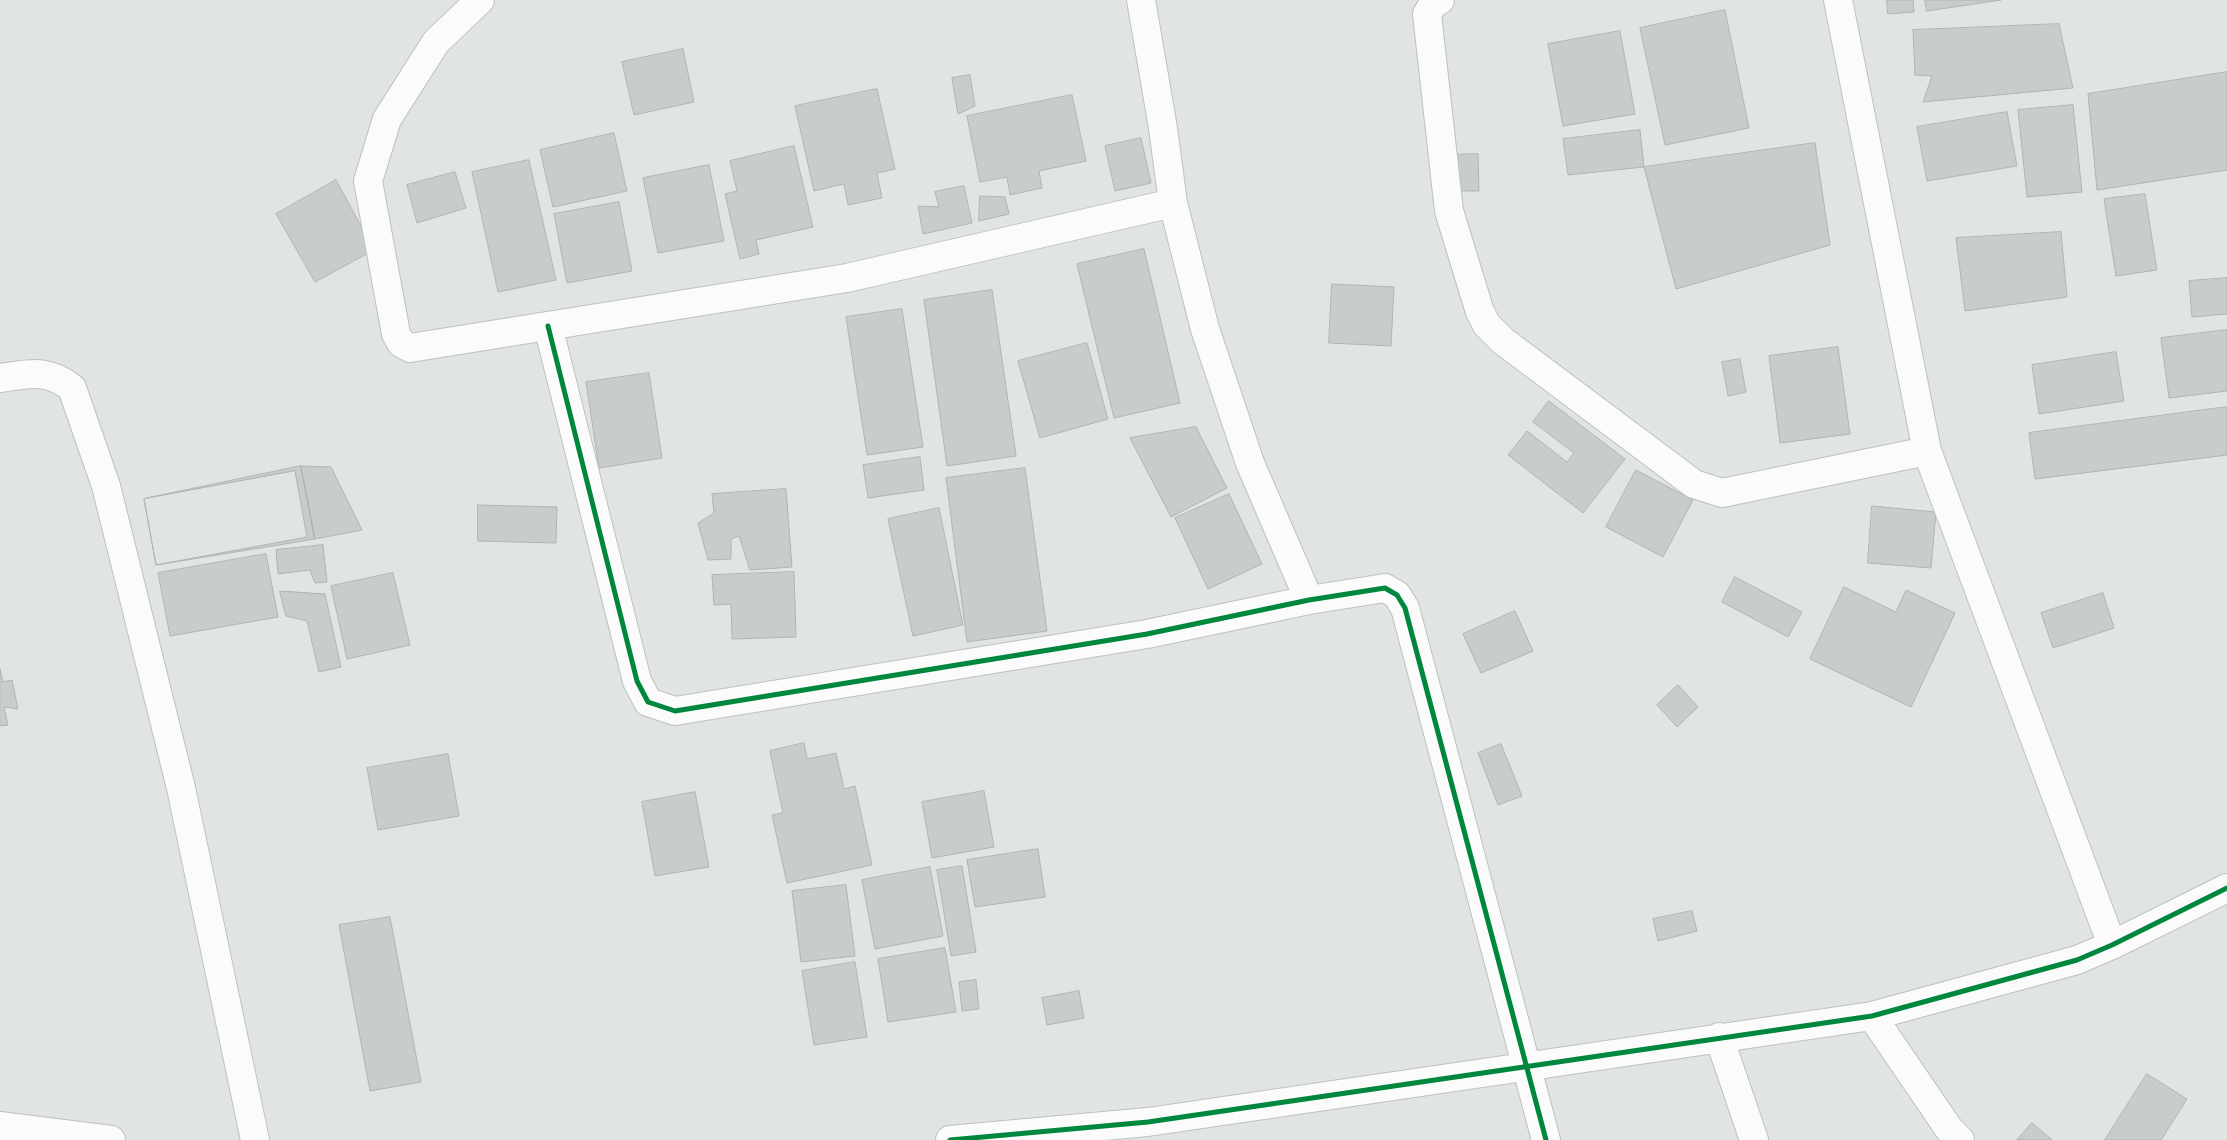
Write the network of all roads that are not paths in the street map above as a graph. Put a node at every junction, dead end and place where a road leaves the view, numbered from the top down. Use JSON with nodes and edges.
{"nodes":[{"id":1,"x":480,"y":0,"type":"edge"},
{"id":2,"x":1141,"y":0,"type":"edge"},
{"id":3,"x":1440,"y":0,"type":"edge"},
{"id":4,"x":1838,"y":0,"type":"edge"},
{"id":5,"x":1173,"y":203,"type":"junction"},
{"id":6,"x":548,"y":326,"type":"junction"},
{"id":7,"x":0,"y":378,"type":"edge"},
{"id":8,"x":1927,"y":451,"type":"junction"},
{"id":9,"x":1309,"y":600,"type":"junction"},
{"id":10,"x":2227,"y":888,"type":"edge"},
{"id":11,"x":2112,"y":945,"type":"junction"},
{"id":12,"x":1872,"y":1016,"type":"junction"},
{"id":13,"x":1720,"y":1037,"type":"junction"},
{"id":14,"x":1526,"y":1065,"type":"junction"},
{"id":15,"x":0,"y":1126,"type":"edge"},
{"id":16,"x":1150,"y":1131,"type":"edge"},
{"id":17,"x":111,"y":1140,"type":"edge"},
{"id":18,"x":255,"y":1140,"type":"edge"},
{"id":19,"x":950,"y":1140,"type":"edge"},
{"id":20,"x":1546,"y":1140,"type":"edge"},
{"id":21,"x":1754,"y":1140,"type":"edge"},
{"id":22,"x":1960,"y":1140,"type":"edge"}],
"edges":[{"from":1,"to":6,"type":"street"},
{"from":2,"to":5,"type":"street"},
{"from":3,"to":8,"type":"street"},
{"from":4,"to":8,"type":"street"},
{"from":5,"to":6,"type":"street"},
{"from":5,"to":9,"type":"street"},
{"from":6,"to":9,"type":"street"},
{"from":7,"to":18,"type":"street"},
{"from":8,"to":11,"type":"street"},
{"from":9,"to":14,"type":"street"},
{"from":10,"to":11,"type":"street"},
{"from":11,"to":12,"type":"street"},
{"from":12,"to":13,"type":"street"},
{"from":12,"to":22,"type":"street"},
{"from":13,"to":14,"type":"street"},
{"from":13,"to":21,"type":"street"},
{"from":14,"to":16,"type":"street"},
{"from":14,"to":20,"type":"street"},
{"from":15,"to":17,"type":"street"},
{"from":16,"to":19,"type":"street"}]}
